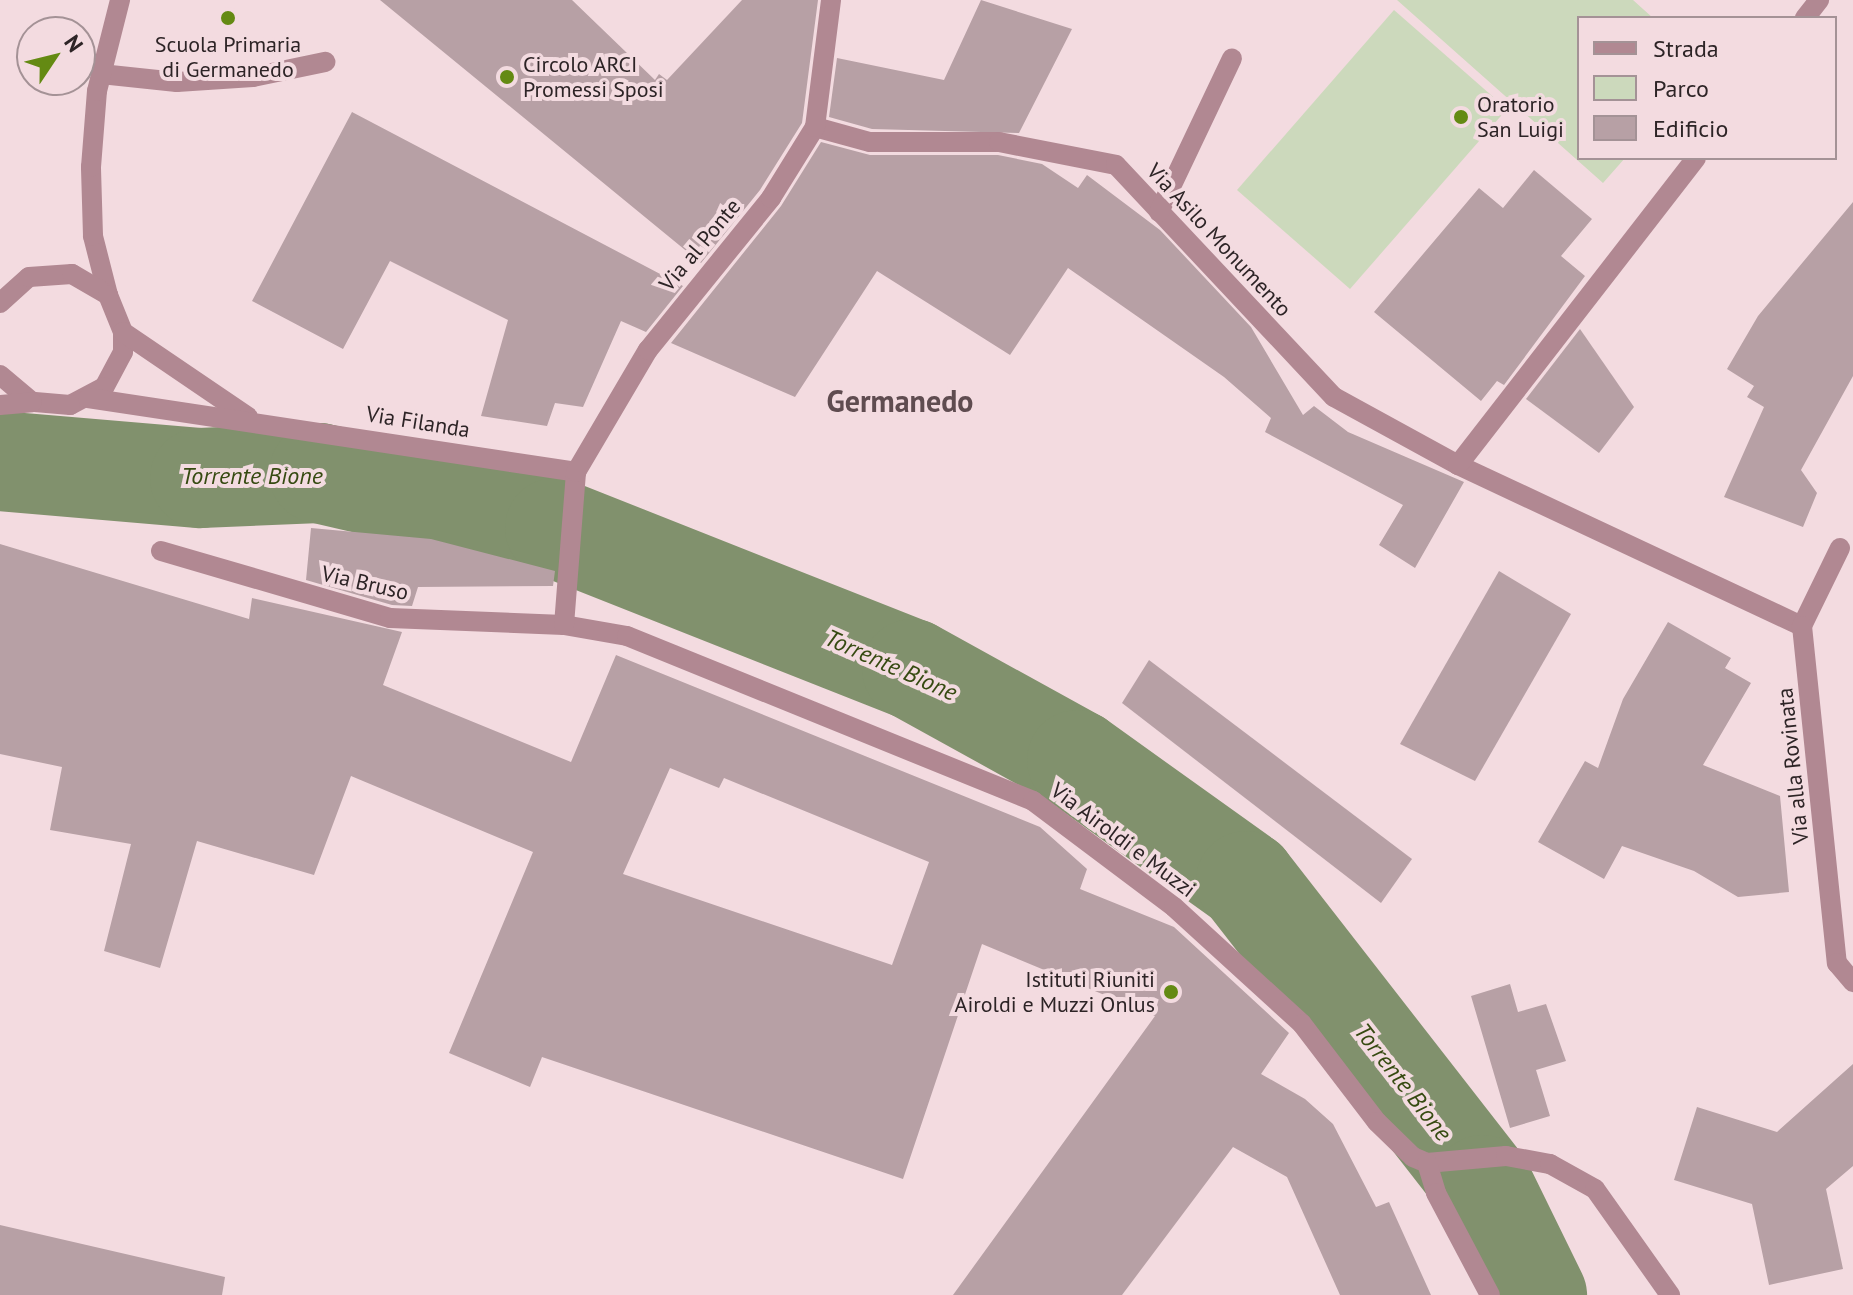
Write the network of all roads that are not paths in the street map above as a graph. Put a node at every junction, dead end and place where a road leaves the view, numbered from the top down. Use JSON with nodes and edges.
{"nodes":[{"id":1,"x":120,"y":0,"type":"edge"},
{"id":2,"x":831,"y":0,"type":"edge"},
{"id":3,"x":1819,"y":0,"type":"edge"},
{"id":4,"x":1807,"y":16,"type":"edge"},
{"id":5,"x":1232,"y":58,"type":"dead end"},
{"id":6,"x":325,"y":62,"type":"dead end"},
{"id":7,"x":101,"y":74,"type":"junction"},
{"id":8,"x":815,"y":127,"type":"junction"},
{"id":9,"x":1694,"y":160,"type":"edge"},
{"id":10,"x":1159,"y":212,"type":"junction"},
{"id":11,"x":108,"y":295,"type":"junction"},
{"id":12,"x":0,"y":303,"type":"edge"},
{"id":13,"x":123,"y":332,"type":"junction"},
{"id":14,"x":0,"y":375,"type":"edge"},
{"id":15,"x":88,"y":398,"type":"junction"},
{"id":16,"x":32,"y":402,"type":"junction"},
{"id":17,"x":0,"y":405,"type":"edge"},
{"id":18,"x":252,"y":420,"type":"junction"},
{"id":19,"x":1458,"y":465,"type":"junction"},
{"id":20,"x":576,"y":472,"type":"junction"},
{"id":21,"x":1840,"y":548,"type":"dead end"},
{"id":22,"x":161,"y":551,"type":"dead end"},
{"id":23,"x":564,"y":625,"type":"junction"},
{"id":24,"x":1802,"y":626,"type":"junction"},
{"id":25,"x":1853,"y":982,"type":"edge"},
{"id":26,"x":1432,"y":1163,"type":"junction"},
{"id":27,"x":1490,"y":1295,"type":"edge"},
{"id":28,"x":1670,"y":1295,"type":"edge"}],
"edges":[{"from":1,"to":7,"type":"street"},
{"from":2,"to":8,"type":"street","name":"Via al Ponte"},
{"from":3,"to":4,"type":"street"},
{"from":5,"to":10,"type":"street"},
{"from":6,"to":7,"type":"street"},
{"from":7,"to":11,"type":"street"},
{"from":8,"to":10,"type":"street","name":"Via Asilo Monumento"},
{"from":8,"to":20,"type":"street","name":"Via al Ponte"},
{"from":9,"to":19,"type":"street"},
{"from":10,"to":19,"type":"street","name":"Via Asilo Monumento"},
{"from":11,"to":12,"type":"street"},
{"from":11,"to":13,"type":"street"},
{"from":13,"to":15,"type":"street"},
{"from":13,"to":18,"type":"street","name":"Via Filanda"},
{"from":14,"to":16,"type":"street"},
{"from":15,"to":16,"type":"street","name":"Via Filanda"},
{"from":15,"to":18,"type":"street","name":"Via Filanda"},
{"from":16,"to":17,"type":"street","name":"Via Filanda"},
{"from":18,"to":20,"type":"street","name":"Via Filanda"},
{"from":19,"to":24,"type":"street","name":"Via Asilo Monumento"},
{"from":20,"to":23,"type":"street","name":"Via al Ponte"},
{"from":21,"to":24,"type":"street"},
{"from":22,"to":23,"type":"street","name":"Via Bruso"},
{"from":23,"to":26,"type":"street","name":"Via Airoldi e Muzzi"},
{"from":24,"to":25,"type":"street","name":"Via alla Rovinata"},
{"from":26,"to":27,"type":"street"},
{"from":26,"to":28,"type":"street"}]}
